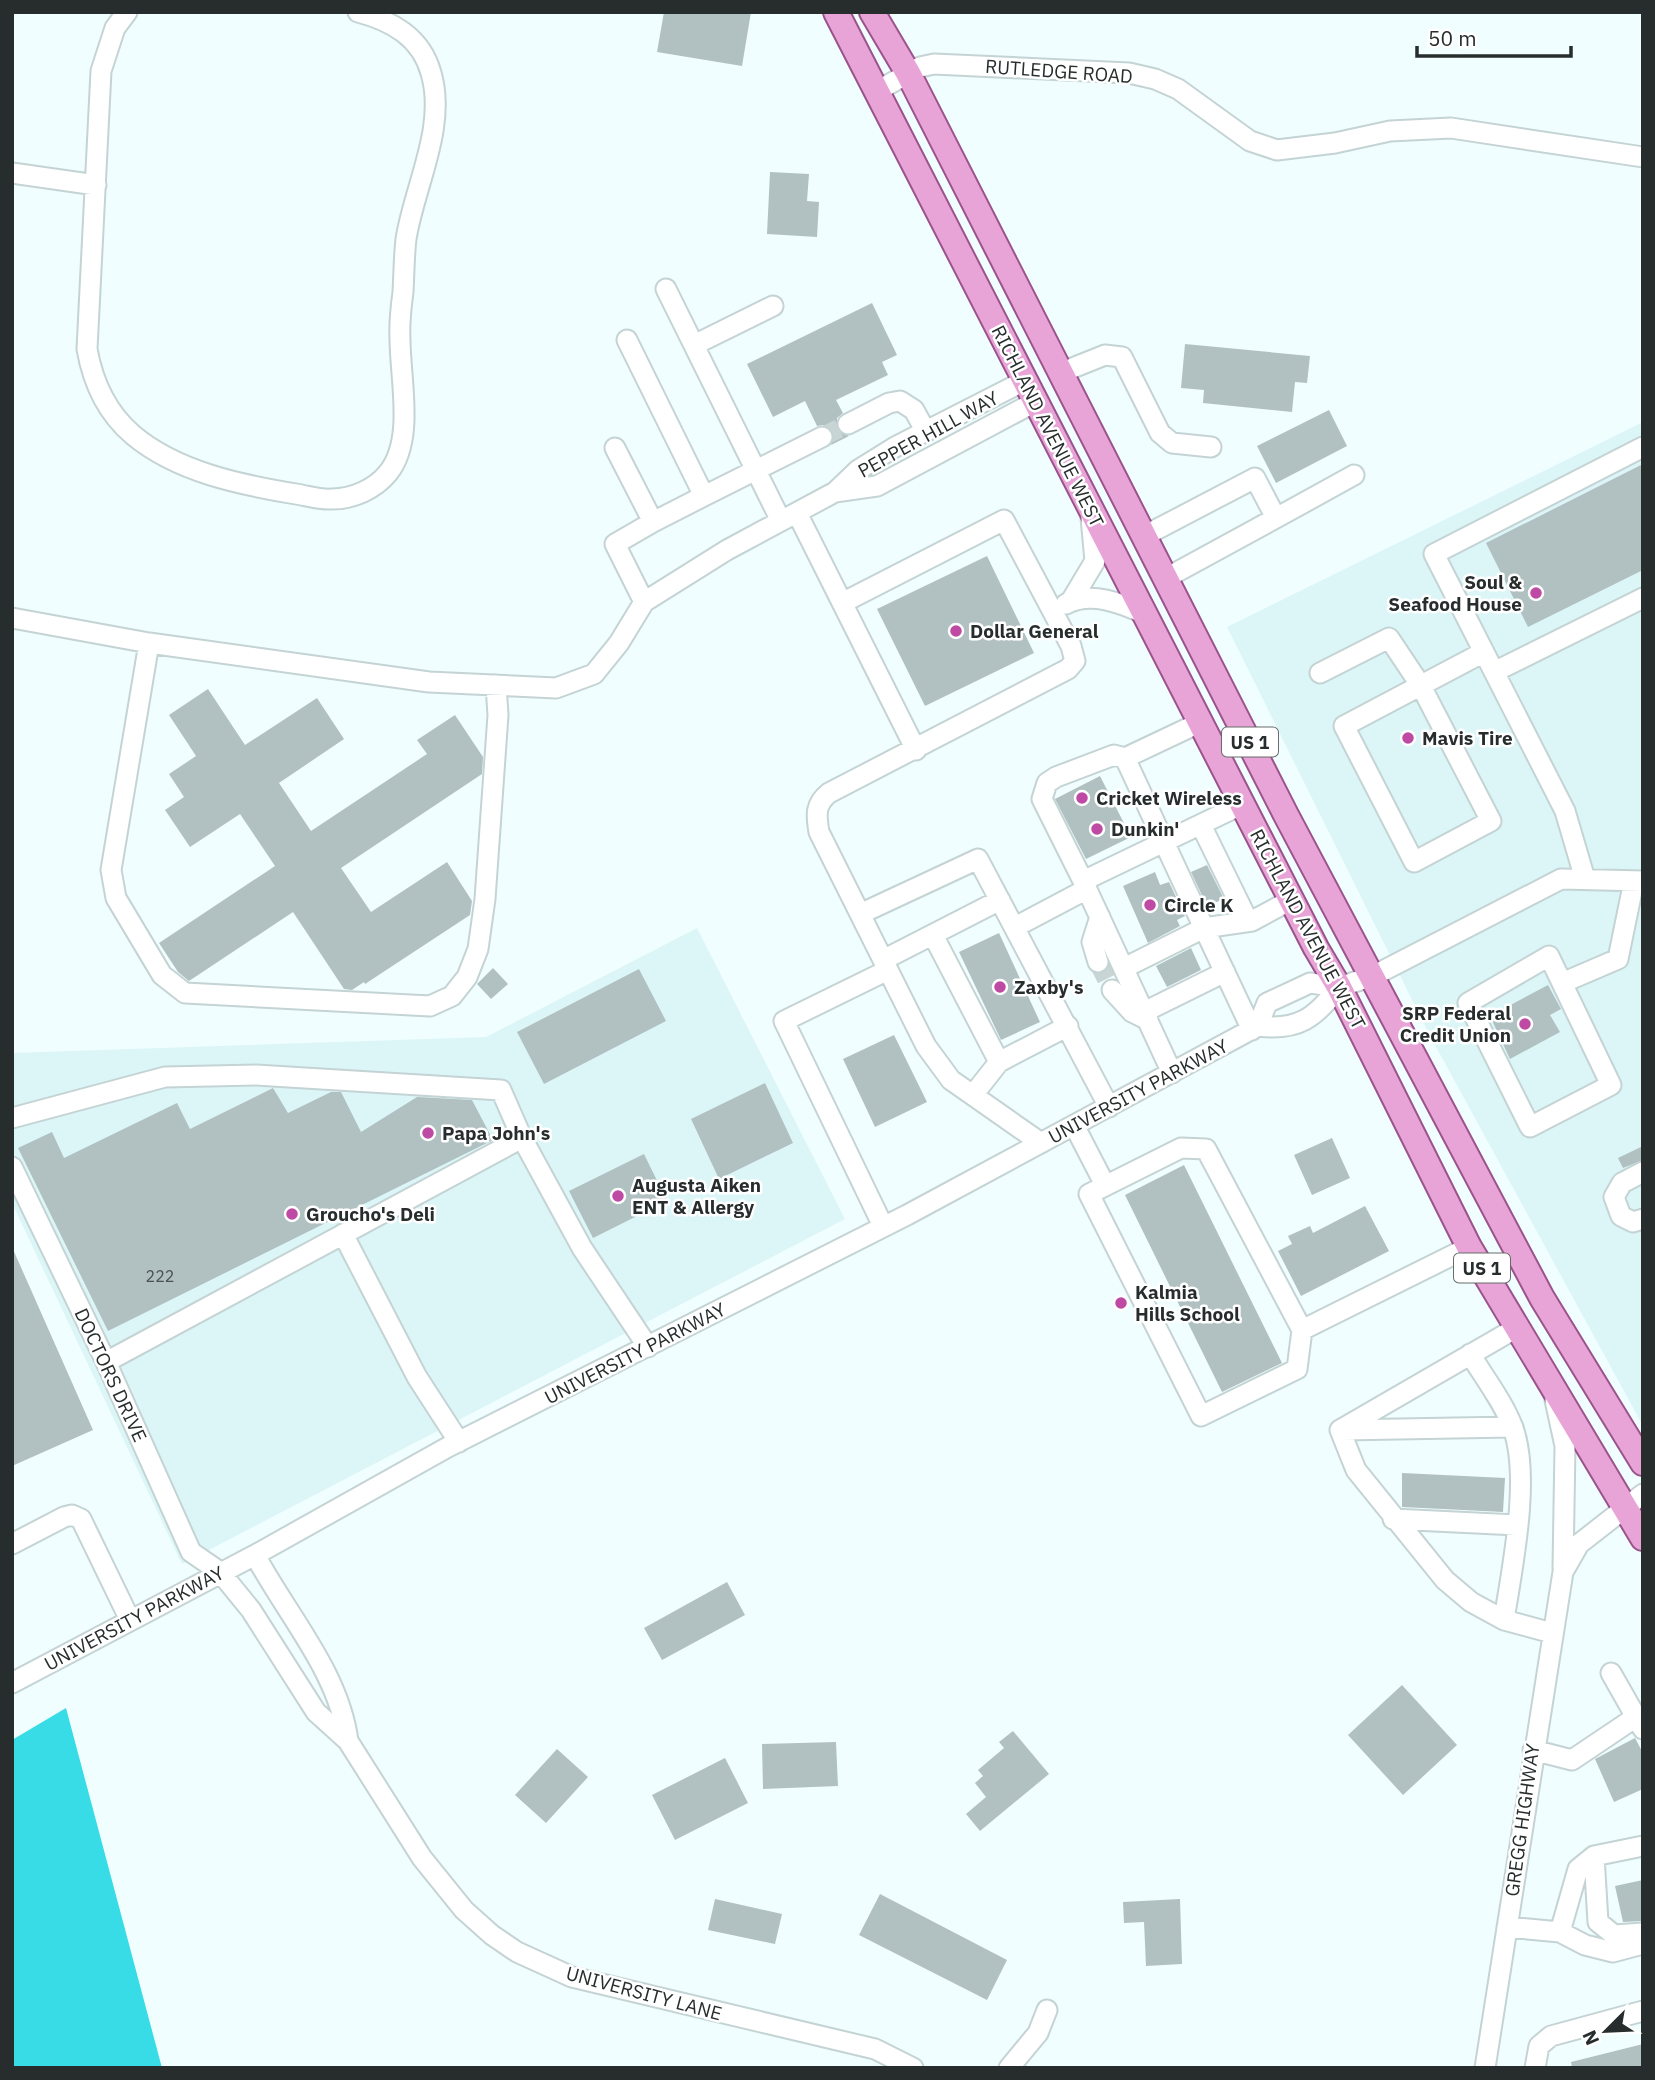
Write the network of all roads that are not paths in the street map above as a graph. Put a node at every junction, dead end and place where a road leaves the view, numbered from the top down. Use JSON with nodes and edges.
{"nodes":[{"id":1,"x":127,"y":12,"type":"edge"},
{"id":2,"x":358,"y":12,"type":"edge"},
{"id":3,"x":836,"y":12,"type":"edge"},
{"id":4,"x":873,"y":12,"type":"edge"},
{"id":5,"x":908,"y":73,"type":"junction"},
{"id":6,"x":877,"y":91,"type":"junction"},
{"id":7,"x":1643,"y":157,"type":"edge"},
{"id":8,"x":12,"y":173,"type":"edge"},
{"id":9,"x":96,"y":186,"type":"junction"},
{"id":10,"x":666,"y":289,"type":"dead end"},
{"id":11,"x":773,"y":306,"type":"dead end"},
{"id":12,"x":627,"y":340,"type":"dead end"},
{"id":13,"x":694,"y":345,"type":"junction"},
{"id":14,"x":1060,"y":373,"type":"junction"},
{"id":15,"x":1030,"y":392,"type":"junction"},
{"id":16,"x":848,"y":424,"type":"tunnel mouth"},
{"id":17,"x":926,"y":432,"type":"junction"},
{"id":18,"x":822,"y":437,"type":"tunnel mouth"},
{"id":19,"x":1211,"y":447,"type":"dead end"},
{"id":20,"x":1643,"y":447,"type":"edge"},
{"id":21,"x":615,"y":448,"type":"dead end"},
{"id":22,"x":756,"y":471,"type":"junction"},
{"id":23,"x":1354,"y":475,"type":"dead end"},
{"id":24,"x":835,"y":492,"type":"junction"},
{"id":25,"x":704,"y":496,"type":"junction"},
{"id":26,"x":1088,"y":505,"type":"junction"},
{"id":27,"x":789,"y":517,"type":"junction"},
{"id":28,"x":1276,"y":517,"type":"junction"},
{"id":29,"x":653,"y":522,"type":"junction"},
{"id":30,"x":1144,"y":536,"type":"junction"},
{"id":31,"x":1166,"y":578,"type":"junction"},
{"id":32,"x":1643,"y":598,"type":"edge"},
{"id":33,"x":644,"y":601,"type":"junction"},
{"id":34,"x":1071,"y":601,"type":"junction"},
{"id":35,"x":842,"y":603,"type":"junction"},
{"id":36,"x":1052,"y":611,"type":"junction"},
{"id":37,"x":1145,"y":614,"type":"junction"},
{"id":38,"x":12,"y":618,"type":"edge"},
{"id":39,"x":149,"y":643,"type":"junction"},
{"id":40,"x":1483,"y":652,"type":"junction"},
{"id":41,"x":1494,"y":672,"type":"junction"},
{"id":42,"x":1320,"y":673,"type":"dead end"},
{"id":43,"x":496,"y":685,"type":"junction"},
{"id":44,"x":1420,"y":686,"type":"junction"},
{"id":45,"x":1201,"y":722,"type":"junction"},
{"id":46,"x":916,"y":750,"type":"junction"},
{"id":47,"x":1125,"y":758,"type":"junction"},
{"id":48,"x":1243,"y":804,"type":"junction"},
{"id":49,"x":1201,"y":825,"type":"junction"},
{"id":50,"x":1163,"y":841,"type":"junction"},
{"id":51,"x":1585,"y":879,"type":"junction"},
{"id":52,"x":1638,"y":881,"type":"edge"},
{"id":53,"x":1085,"y":885,"type":"junction"},
{"id":54,"x":1000,"y":900,"type":"junction"},
{"id":55,"x":1292,"y":900,"type":"junction"},
{"id":56,"x":860,"y":914,"type":"junction"},
{"id":57,"x":1100,"y":918,"type":"junction"},
{"id":58,"x":1248,"y":921,"type":"junction"},
{"id":59,"x":1015,"y":926,"type":"junction"},
{"id":60,"x":1204,"y":928,"type":"junction"},
{"id":61,"x":933,"y":935,"type":"junction"},
{"id":62,"x":1098,"y":962,"type":"tunnel mouth"},
{"id":63,"x":886,"y":965,"type":"junction"},
{"id":64,"x":1124,"y":968,"type":"junction"},
{"id":65,"x":1225,"y":972,"type":"junction"},
{"id":66,"x":1373,"y":976,"type":"junction"},
{"id":67,"x":1562,"y":983,"type":"junction"},
{"id":68,"x":1339,"y":987,"type":"junction"},
{"id":69,"x":1112,"y":990,"type":"tunnel mouth"},
{"id":70,"x":1146,"y":1016,"type":"junction"},
{"id":71,"x":1068,"y":1026,"type":"junction"},
{"id":72,"x":1255,"y":1028,"type":"junction"},
{"id":73,"x":999,"y":1062,"type":"junction"},
{"id":74,"x":1172,"y":1073,"type":"junction"},
{"id":75,"x":973,"y":1095,"type":"junction"},
{"id":76,"x":1110,"y":1107,"type":"junction"},
{"id":77,"x":12,"y":1118,"type":"edge"},
{"id":78,"x":1074,"y":1125,"type":"junction"},
{"id":79,"x":523,"y":1138,"type":"junction"},
{"id":80,"x":1041,"y":1143,"type":"junction"},
{"id":81,"x":12,"y":1167,"type":"edge"},
{"id":82,"x":1643,"y":1172,"type":"edge"},
{"id":83,"x":1105,"y":1185,"type":"junction"},
{"id":84,"x":1643,"y":1219,"type":"edge"},
{"id":85,"x":883,"y":1226,"type":"junction"},
{"id":86,"x":343,"y":1234,"type":"junction"},
{"id":87,"x":1469,"y":1247,"type":"junction"},
{"id":88,"x":1518,"y":1327,"type":"junction"},
{"id":89,"x":1302,"y":1330,"type":"junction"},
{"id":90,"x":648,"y":1347,"type":"junction"},
{"id":91,"x":1470,"y":1354,"type":"junction"},
{"id":92,"x":1535,"y":1355,"type":"junction"},
{"id":93,"x":106,"y":1362,"type":"junction"},
{"id":94,"x":1513,"y":1427,"type":"junction"},
{"id":95,"x":1340,"y":1430,"type":"junction"},
{"id":96,"x":459,"y":1442,"type":"junction"},
{"id":97,"x":1643,"y":1463,"type":"edge"},
{"id":98,"x":1634,"y":1501,"type":"edge"},
{"id":99,"x":1393,"y":1519,"type":"junction"},
{"id":100,"x":1517,"y":1525,"type":"junction"},
{"id":101,"x":1643,"y":1538,"type":"edge"},
{"id":102,"x":12,"y":1544,"type":"edge"},
{"id":103,"x":255,"y":1555,"type":"junction"},
{"id":104,"x":1563,"y":1572,"type":"junction"},
{"id":105,"x":220,"y":1573,"type":"junction"},
{"id":106,"x":130,"y":1620,"type":"junction"},
{"id":107,"x":1504,"y":1620,"type":"junction"},
{"id":108,"x":1552,"y":1633,"type":"junction"},
{"id":109,"x":1611,"y":1673,"type":"dead end"},
{"id":110,"x":12,"y":1682,"type":"edge"},
{"id":111,"x":1639,"y":1723,"type":"edge"},
{"id":112,"x":348,"y":1741,"type":"junction"},
{"id":113,"x":1532,"y":1749,"type":"junction"},
{"id":114,"x":1643,"y":1846,"type":"edge"},
{"id":115,"x":1594,"y":1856,"type":"junction"},
{"id":116,"x":1507,"y":1927,"type":"junction"},
{"id":117,"x":1560,"y":1933,"type":"junction"},
{"id":118,"x":1643,"y":1933,"type":"edge"},
{"id":119,"x":1643,"y":1944,"type":"edge"},
{"id":120,"x":1047,"y":2010,"type":"dead end"},
{"id":121,"x":1643,"y":2011,"type":"edge"},
{"id":122,"x":914,"y":2068,"type":"edge"},
{"id":123,"x":1009,"y":2068,"type":"edge"},
{"id":124,"x":1485,"y":2068,"type":"edge"},
{"id":125,"x":1535,"y":2068,"type":"edge"}],
"edges":[{"from":1,"to":9,"type":"street"},
{"from":2,"to":9,"type":"street"},
{"from":3,"to":6,"type":"main road","name":"RICHLAND AVENUE WEST","number":"US 1"},
{"from":4,"to":5,"type":"main road","name":"RICHLAND AVENUE WEST","number":"US 1"},
{"from":5,"to":6,"type":"street","name":"RUTLEDGE ROAD"},
{"from":5,"to":7,"type":"street","name":"RUTLEDGE ROAD"},
{"from":5,"to":14,"type":"main road","name":"RICHLAND AVENUE WEST","number":"US 1"},
{"from":6,"to":15,"type":"main road","name":"RICHLAND AVENUE WEST","number":"US 1"},
{"from":8,"to":9,"type":"street"},
{"from":10,"to":13,"type":"street"},
{"from":11,"to":13,"type":"street"},
{"from":12,"to":25,"type":"street"},
{"from":13,"to":22,"type":"street"},
{"from":14,"to":19,"type":"street"},
{"from":14,"to":30,"type":"main road","name":"RICHLAND AVENUE WEST","number":"US 1"},
{"from":15,"to":17,"type":"street","name":"PEPPER HILL WAY"},
{"from":15,"to":24,"type":"street","name":"PEPPER HILL WAY"},
{"from":15,"to":26,"type":"main road","name":"RICHLAND AVENUE WEST","number":"US 1"},
{"from":16,"to":17,"type":"street"},
{"from":17,"to":24,"type":"street","name":"PEPPER HILL WAY"},
{"from":18,"to":22,"type":"street"},
{"from":20,"to":40,"type":"street"},
{"from":21,"to":29,"type":"street"},
{"from":22,"to":25,"type":"street"},
{"from":22,"to":27,"type":"street"},
{"from":23,"to":28,"type":"street"},
{"from":24,"to":27,"type":"street","name":"PEPPER HILL WAY"},
{"from":25,"to":29,"type":"street"},
{"from":26,"to":34,"type":"street"},
{"from":26,"to":37,"type":"main road","name":"RICHLAND AVENUE WEST","number":"US 1"},
{"from":27,"to":33,"type":"street","name":"PEPPER HILL WAY"},
{"from":27,"to":35,"type":"street"},
{"from":28,"to":30,"type":"street"},
{"from":28,"to":31,"type":"street"},
{"from":29,"to":33,"type":"street"},
{"from":30,"to":31,"type":"main road","name":"RICHLAND AVENUE WEST","number":"US 1"},
{"from":31,"to":66,"type":"main road","name":"RICHLAND AVENUE WEST","number":"US 1"},
{"from":32,"to":41,"type":"street"},
{"from":33,"to":43,"type":"street"},
{"from":34,"to":36,"type":"street"},
{"from":34,"to":37,"type":"street"},
{"from":35,"to":36,"type":"street"},
{"from":35,"to":46,"type":"street"},
{"from":36,"to":46,"type":"street"},
{"from":37,"to":45,"type":"main road","name":"RICHLAND AVENUE WEST","number":"US 1"},
{"from":38,"to":39,"type":"street"},
{"from":39,"to":43,"type":"street"},
{"from":39,"to":43,"type":"street"},
{"from":40,"to":41,"type":"street"},
{"from":40,"to":44,"type":"street"},
{"from":41,"to":51,"type":"street"},
{"from":42,"to":44,"type":"street"},
{"from":44,"to":44,"type":"street"},
{"from":45,"to":47,"type":"street"},
{"from":45,"to":48,"type":"main road","name":"RICHLAND AVENUE WEST","number":"US 1"},
{"from":46,"to":56,"type":"street"},
{"from":47,"to":50,"type":"street"},
{"from":47,"to":53,"type":"street"},
{"from":48,"to":49,"type":"street"},
{"from":48,"to":55,"type":"main road","name":"RICHLAND AVENUE WEST","number":"US 1"},
{"from":49,"to":50,"type":"street"},
{"from":49,"to":58,"type":"street"},
{"from":50,"to":53,"type":"street"},
{"from":50,"to":60,"type":"street"},
{"from":51,"to":52,"type":"street","name":"UNIVERSITY PARKWAY"},
{"from":51,"to":66,"type":"street","name":"UNIVERSITY PARKWAY"},
{"from":52,"to":67,"type":"street"},
{"from":53,"to":57,"type":"street"},
{"from":53,"to":59,"type":"street"},
{"from":54,"to":56,"type":"street"},
{"from":54,"to":59,"type":"street"},
{"from":54,"to":61,"type":"street"},
{"from":55,"to":58,"type":"street"},
{"from":55,"to":68,"type":"main road","name":"RICHLAND AVENUE WEST","number":"US 1"},
{"from":56,"to":63,"type":"street"},
{"from":57,"to":62,"type":"street"},
{"from":57,"to":64,"type":"street"},
{"from":58,"to":60,"type":"street"},
{"from":59,"to":71,"type":"street"},
{"from":60,"to":64,"type":"street"},
{"from":60,"to":65,"type":"street"},
{"from":61,"to":63,"type":"street"},
{"from":61,"to":73,"type":"street"},
{"from":63,"to":75,"type":"street"},
{"from":63,"to":85,"type":"street"},
{"from":64,"to":70,"type":"street"},
{"from":65,"to":70,"type":"street"},
{"from":65,"to":72,"type":"street"},
{"from":66,"to":68,"type":"street","name":"UNIVERSITY PARKWAY"},
{"from":66,"to":97,"type":"main road","name":"RICHLAND AVENUE WEST","number":"US 1"},
{"from":67,"to":67,"type":"street"},
{"from":68,"to":72,"type":"street","name":"UNIVERSITY PARKWAY"},
{"from":68,"to":72,"type":"street","name":"UNIVERSITY PARKWAY"},
{"from":68,"to":87,"type":"main road","name":"RICHLAND AVENUE WEST","number":"US 1"},
{"from":69,"to":70,"type":"street"},
{"from":70,"to":74,"type":"street"},
{"from":71,"to":73,"type":"street"},
{"from":71,"to":76,"type":"street"},
{"from":72,"to":74,"type":"street","name":"UNIVERSITY PARKWAY"},
{"from":73,"to":75,"type":"street"},
{"from":74,"to":76,"type":"street","name":"UNIVERSITY PARKWAY"},
{"from":75,"to":80,"type":"street"},
{"from":76,"to":78,"type":"street","name":"UNIVERSITY PARKWAY"},
{"from":77,"to":79,"type":"street"},
{"from":78,"to":80,"type":"street","name":"UNIVERSITY PARKWAY"},
{"from":78,"to":83,"type":"street"},
{"from":79,"to":86,"type":"street"},
{"from":79,"to":90,"type":"street"},
{"from":80,"to":85,"type":"street","name":"UNIVERSITY PARKWAY"},
{"from":81,"to":93,"type":"street","name":"DOCTORS DRIVE"},
{"from":82,"to":84,"type":"street"},
{"from":83,"to":89,"type":"street"},
{"from":83,"to":89,"type":"street"},
{"from":85,"to":90,"type":"street","name":"UNIVERSITY PARKWAY"},
{"from":86,"to":93,"type":"street"},
{"from":86,"to":96,"type":"street"},
{"from":87,"to":88,"type":"main road","name":"RICHLAND AVENUE WEST","number":"US 1"},
{"from":87,"to":89,"type":"street"},
{"from":88,"to":91,"type":"street"},
{"from":88,"to":92,"type":"main road","name":"RICHLAND AVENUE WEST","number":"US 1"},
{"from":90,"to":96,"type":"street","name":"UNIVERSITY PARKWAY"},
{"from":91,"to":94,"type":"street"},
{"from":91,"to":95,"type":"street"},
{"from":92,"to":98,"type":"main road","name":"RICHLAND AVENUE WEST","number":"US 1"},
{"from":92,"to":104,"type":"street","name":"GREGG HIGHWAY"},
{"from":93,"to":105,"type":"street","name":"DOCTORS DRIVE"},
{"from":94,"to":95,"type":"street"},
{"from":94,"to":100,"type":"street"},
{"from":95,"to":99,"type":"street"},
{"from":96,"to":103,"type":"street","name":"UNIVERSITY PARKWAY"},
{"from":98,"to":101,"type":"main road","name":"RICHLAND AVENUE WEST","number":"US 1"},
{"from":98,"to":104,"type":"street","name":"GREGG HIGHWAY"},
{"from":99,"to":100,"type":"street"},
{"from":99,"to":107,"type":"street"},
{"from":100,"to":107,"type":"street"},
{"from":102,"to":106,"type":"street"},
{"from":103,"to":105,"type":"street","name":"UNIVERSITY PARKWAY"},
{"from":103,"to":112,"type":"street","name":"UNIVERSITY LANE"},
{"from":104,"to":108,"type":"street","name":"GREGG HIGHWAY"},
{"from":105,"to":106,"type":"street","name":"UNIVERSITY PARKWAY"},
{"from":105,"to":112,"type":"street","name":"UNIVERSITY LANE"},
{"from":106,"to":110,"type":"street","name":"UNIVERSITY PARKWAY"},
{"from":107,"to":108,"type":"street"},
{"from":108,"to":113,"type":"street","name":"GREGG HIGHWAY"},
{"from":109,"to":111,"type":"street"},
{"from":111,"to":113,"type":"street"},
{"from":112,"to":122,"type":"street","name":"UNIVERSITY LANE"},
{"from":113,"to":116,"type":"street","name":"GREGG HIGHWAY"},
{"from":114,"to":115,"type":"street"},
{"from":115,"to":117,"type":"street"},
{"from":115,"to":118,"type":"street"},
{"from":116,"to":117,"type":"street"},
{"from":116,"to":124,"type":"street","name":"GREGG HIGHWAY"},
{"from":117,"to":119,"type":"street"},
{"from":120,"to":123,"type":"street"},
{"from":121,"to":125,"type":"street"}]}
